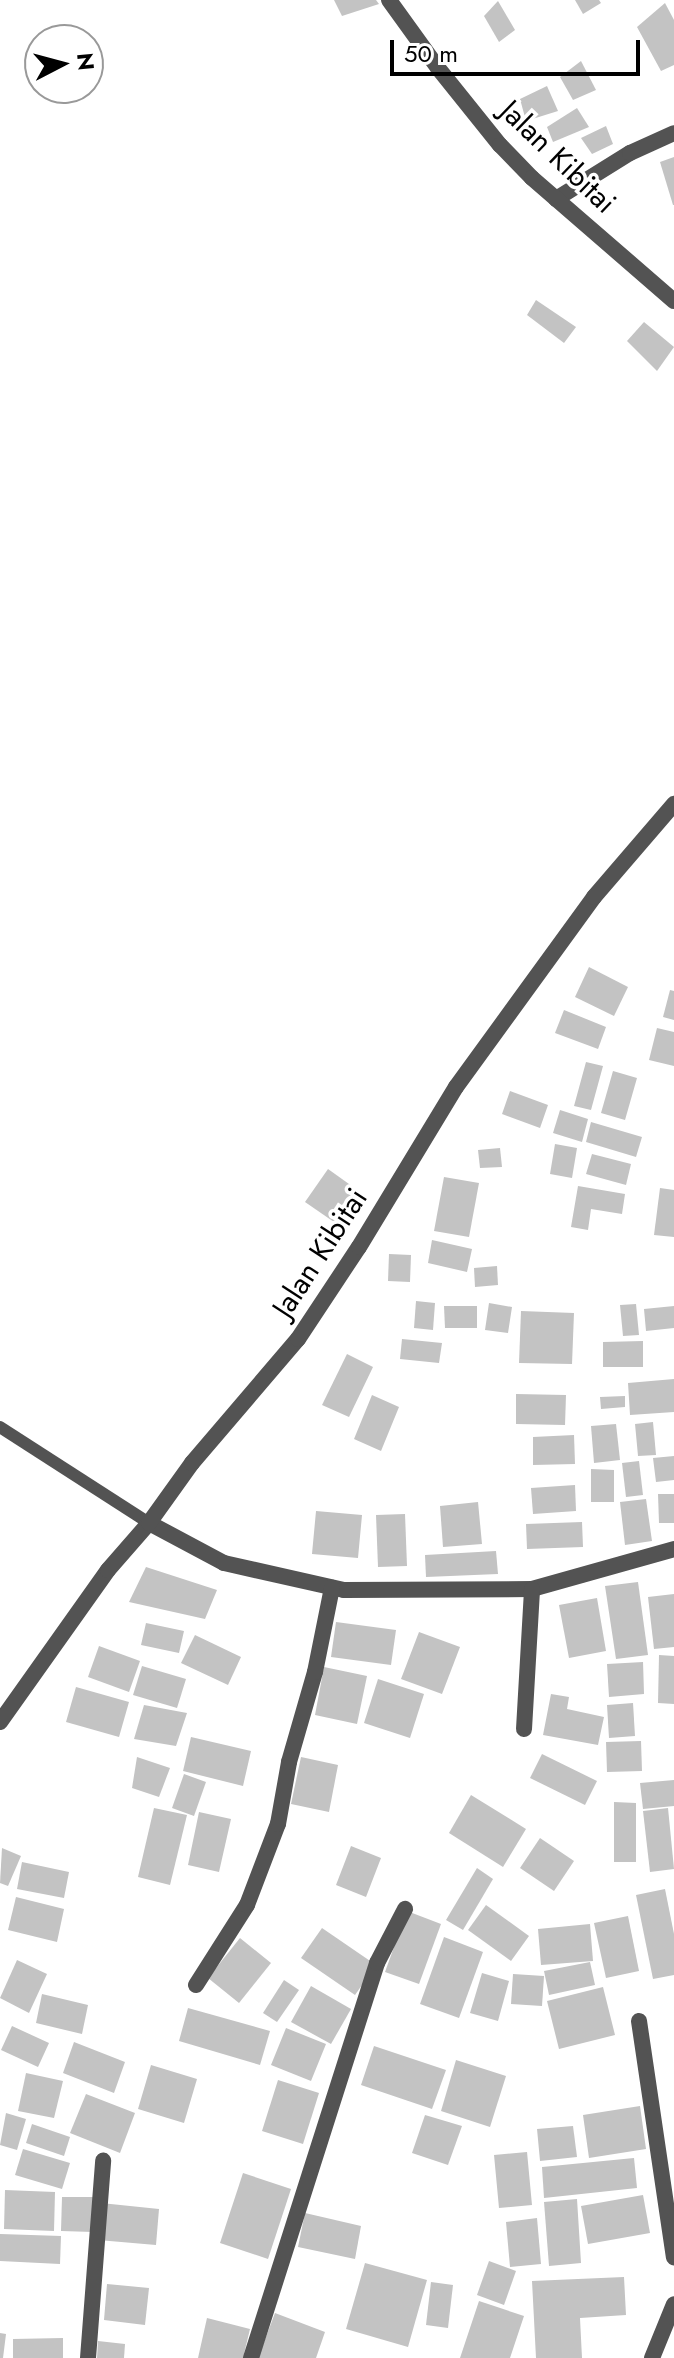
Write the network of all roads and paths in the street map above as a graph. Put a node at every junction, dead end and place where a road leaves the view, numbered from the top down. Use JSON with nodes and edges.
{"nodes":[{"id":1,"x":389,"y":0,"type":"edge"},
{"id":2,"x":674,"y":133,"type":"edge"},
{"id":3,"x":556,"y":199,"type":"junction"},
{"id":4,"x":674,"y":301,"type":"edge"},
{"id":5,"x":674,"y":804,"type":"edge"},
{"id":6,"x":0,"y":1427,"type":"edge"},
{"id":7,"x":149,"y":1523,"type":"junction"},
{"id":8,"x":674,"y":1549,"type":"edge"},
{"id":9,"x":332,"y":1588,"type":"junction"},
{"id":10,"x":532,"y":1589,"type":"junction"},
{"id":11,"x":0,"y":1722,"type":"edge"},
{"id":12,"x":524,"y":1729,"type":"dead end"},
{"id":13,"x":405,"y":1909,"type":"dead end"},
{"id":14,"x":196,"y":1985,"type":"dead end"},
{"id":15,"x":639,"y":2021,"type":"dead end"},
{"id":16,"x":103,"y":2161,"type":"dead end"},
{"id":17,"x":674,"y":2257,"type":"edge"},
{"id":18,"x":674,"y":2304,"type":"edge"},
{"id":19,"x":88,"y":2358,"type":"edge"},
{"id":20,"x":251,"y":2358,"type":"edge"},
{"id":21,"x":652,"y":2358,"type":"edge"}],
"edges":[{"from":1,"to":3,"type":"street","name":"Jalan Kibitai"},
{"from":2,"to":3,"type":"street"},
{"from":3,"to":4,"type":"street","name":"Jalan Kibitai"},
{"from":5,"to":7,"type":"street","name":"Jalan Kibitai"},
{"from":6,"to":7,"type":"lane"},
{"from":7,"to":9,"type":"street"},
{"from":7,"to":11,"type":"street","name":"Jalan Kibitai"},
{"from":8,"to":10,"type":"street"},
{"from":9,"to":10,"type":"street"},
{"from":9,"to":14,"type":"street"},
{"from":10,"to":12,"type":"street"},
{"from":13,"to":20,"type":"street"},
{"from":15,"to":17,"type":"street"},
{"from":16,"to":19,"type":"street"},
{"from":18,"to":21,"type":"street"}]}
